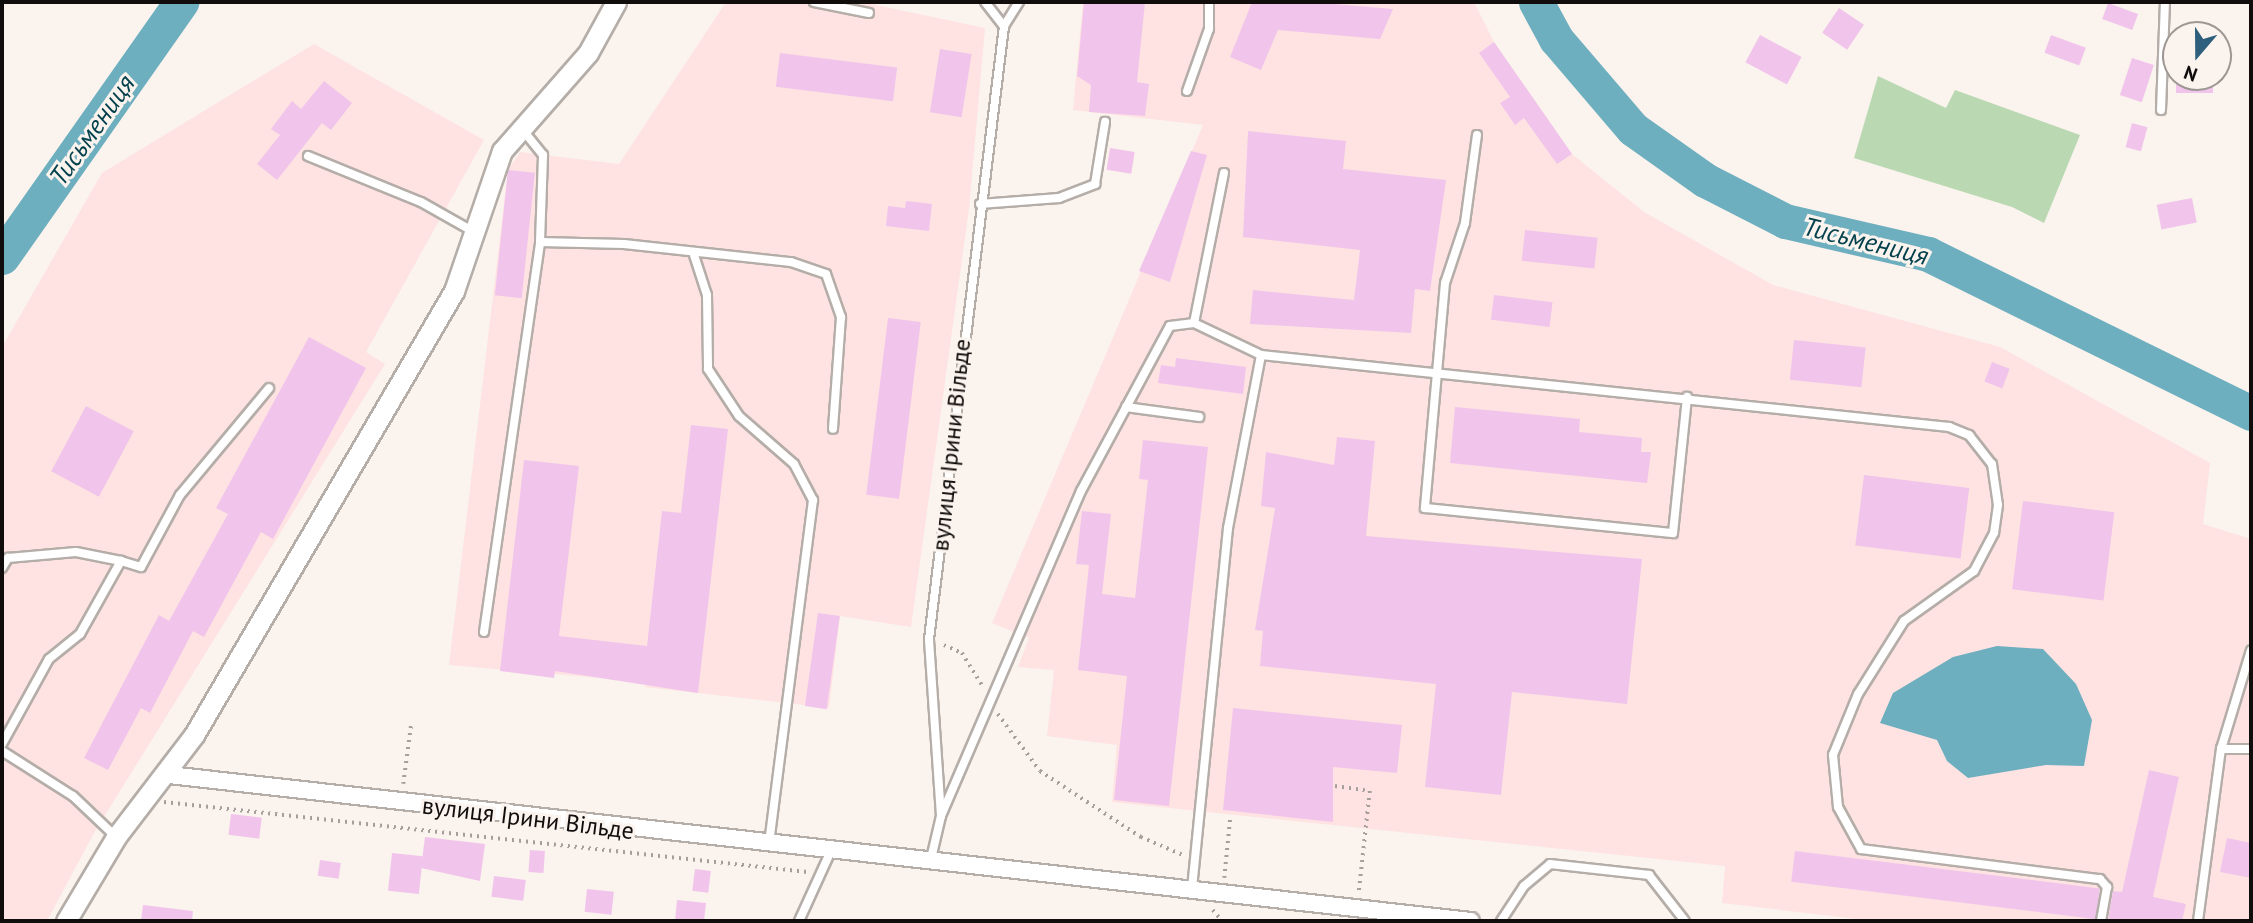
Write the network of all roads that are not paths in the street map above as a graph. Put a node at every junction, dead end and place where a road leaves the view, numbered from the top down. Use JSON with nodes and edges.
{"nodes":[{"id":1,"x":616,"y":2,"type":"edge"},
{"id":2,"x":814,"y":2,"type":"edge"},
{"id":3,"x":985,"y":2,"type":"edge"},
{"id":4,"x":1019,"y":2,"type":"edge"},
{"id":5,"x":1209,"y":2,"type":"edge"},
{"id":6,"x":2165,"y":2,"type":"edge"},
{"id":7,"x":869,"y":13,"type":"dead end"},
{"id":8,"x":1004,"y":26,"type":"junction"},
{"id":9,"x":1186,"y":91,"type":"dead end"},
{"id":10,"x":2161,"y":110,"type":"dead end"},
{"id":11,"x":1105,"y":122,"type":"dead end"},
{"id":12,"x":522,"y":128,"type":"junction"},
{"id":13,"x":1477,"y":135,"type":"dead end"},
{"id":14,"x":308,"y":156,"type":"dead end"},
{"id":15,"x":1224,"y":173,"type":"dead end"},
{"id":16,"x":980,"y":204,"type":"junction"},
{"id":17,"x":475,"y":232,"type":"junction"},
{"id":18,"x":540,"y":242,"type":"junction"},
{"id":19,"x":694,"y":255,"type":"junction"},
{"id":20,"x":1194,"y":323,"type":"junction"},
{"id":21,"x":1261,"y":355,"type":"junction"},
{"id":22,"x":1437,"y":370,"type":"junction"},
{"id":23,"x":269,"y":388,"type":"dead end"},
{"id":24,"x":1686,"y":397,"type":"junction"},
{"id":25,"x":1126,"y":407,"type":"junction"},
{"id":26,"x":1199,"y":417,"type":"dead end"},
{"id":27,"x":833,"y":429,"type":"dead end"},
{"id":28,"x":121,"y":561,"type":"junction"},
{"id":29,"x":2,"y":568,"type":"edge"},
{"id":30,"x":484,"y":632,"type":"dead end"},
{"id":31,"x":2251,"y":650,"type":"edge"},
{"id":32,"x":2,"y":744,"type":"edge"},
{"id":33,"x":2221,"y":749,"type":"junction"},
{"id":34,"x":2251,"y":749,"type":"edge"},
{"id":35,"x":2,"y":751,"type":"edge"},
{"id":36,"x":169,"y":775,"type":"junction"},
{"id":37,"x":941,"y":816,"type":"junction"},
{"id":38,"x":116,"y":837,"type":"junction"},
{"id":39,"x":769,"y":846,"type":"junction"},
{"id":40,"x":830,"y":853,"type":"junction"},
{"id":41,"x":930,"y":863,"type":"junction"},
{"id":42,"x":1197,"y":889,"type":"junction"},
{"id":43,"x":66,"y":921,"type":"edge"},
{"id":44,"x":799,"y":921,"type":"edge"},
{"id":45,"x":1471,"y":921,"type":"edge"},
{"id":46,"x":1501,"y":921,"type":"edge"},
{"id":47,"x":1685,"y":921,"type":"edge"},
{"id":48,"x":2101,"y":921,"type":"edge"},
{"id":49,"x":2198,"y":921,"type":"edge"}],
"edges":[{"from":1,"to":12,"type":"street"},
{"from":2,"to":7,"type":"lane"},
{"from":3,"to":8,"type":"lane"},
{"from":4,"to":8,"type":"lane"},
{"from":5,"to":9,"type":"lane"},
{"from":6,"to":10,"type":"lane"},
{"from":8,"to":16,"type":"lane","name":"вулиця Ірини Вільде"},
{"from":11,"to":16,"type":"lane"},
{"from":12,"to":17,"type":"street"},
{"from":12,"to":18,"type":"lane"},
{"from":13,"to":22,"type":"lane"},
{"from":14,"to":17,"type":"lane"},
{"from":15,"to":20,"type":"lane"},
{"from":16,"to":37,"type":"lane","name":"вулиця Ірини Вільде"},
{"from":17,"to":36,"type":"street"},
{"from":18,"to":19,"type":"lane"},
{"from":18,"to":30,"type":"lane"},
{"from":19,"to":27,"type":"lane"},
{"from":19,"to":39,"type":"lane"},
{"from":20,"to":21,"type":"lane"},
{"from":20,"to":25,"type":"lane"},
{"from":21,"to":22,"type":"lane"},
{"from":21,"to":42,"type":"lane"},
{"from":22,"to":24,"type":"lane"},
{"from":22,"to":24,"type":"lane"},
{"from":23,"to":28,"type":"lane"},
{"from":24,"to":48,"type":"lane"},
{"from":25,"to":26,"type":"lane"},
{"from":25,"to":37,"type":"lane"},
{"from":28,"to":29,"type":"lane"},
{"from":28,"to":32,"type":"lane"},
{"from":31,"to":33,"type":"lane"},
{"from":33,"to":34,"type":"lane"},
{"from":33,"to":49,"type":"lane"},
{"from":35,"to":38,"type":"lane"},
{"from":36,"to":38,"type":"street"},
{"from":36,"to":39,"type":"street","name":"вулиця Ірини Вільде"},
{"from":37,"to":41,"type":"lane","name":"вулиця Ірини Вільде"},
{"from":38,"to":43,"type":"street"},
{"from":39,"to":40,"type":"street","name":"вулиця Ірини Вільде"},
{"from":40,"to":41,"type":"street","name":"вулиця Ірини Вільде"},
{"from":40,"to":44,"type":"lane"},
{"from":41,"to":42,"type":"street","name":"вулиця Ірини Вільде"},
{"from":42,"to":45,"type":"street","name":"вулиця Ірини Вільде"},
{"from":46,"to":47,"type":"lane"}]}
